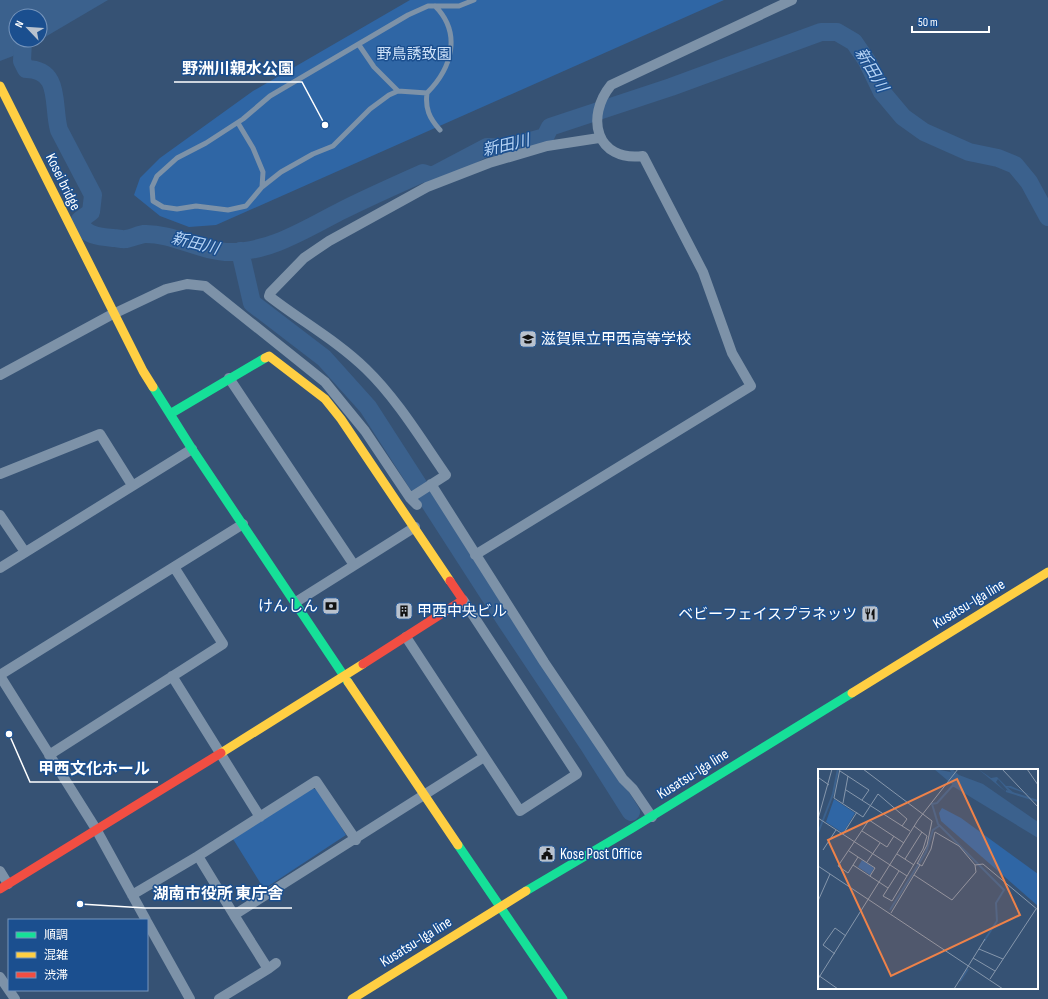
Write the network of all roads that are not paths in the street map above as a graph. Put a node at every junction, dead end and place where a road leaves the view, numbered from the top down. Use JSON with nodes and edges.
{"nodes":[{"id":1,"x":474,"y":0,"type":"edge"},
{"id":2,"x":792,"y":0,"type":"edge"},
{"id":3,"x":435,"y":6,"type":"junction"},
{"id":4,"x":359,"y":45,"type":"junction"},
{"id":5,"x":0,"y":86,"type":"edge"},
{"id":6,"x":398,"y":92,"type":"junction"},
{"id":7,"x":427,"y":93,"type":"junction"},
{"id":8,"x":238,"y":123,"type":"junction"},
{"id":9,"x":440,"y":130,"type":"dead end"},
{"id":10,"x":599,"y":138,"type":"junction"},
{"id":11,"x":262,"y":187,"type":"junction"},
{"id":12,"x":113,"y":315,"type":"junction"},
{"id":13,"x":0,"y":374,"type":"edge"},
{"id":14,"x":229,"y":378,"type":"junction"},
{"id":15,"x":170,"y":414,"type":"junction"},
{"id":16,"x":192,"y":449,"type":"junction"},
{"id":17,"x":0,"y":474,"type":"edge"},
{"id":18,"x":132,"y":485,"type":"junction"},
{"id":19,"x":430,"y":486,"type":"junction"},
{"id":20,"x":0,"y":515,"type":"edge"},
{"id":21,"x":243,"y":524,"type":"junction"},
{"id":22,"x":414,"y":527,"type":"junction"},
{"id":23,"x":25,"y":552,"type":"junction"},
{"id":24,"x":475,"y":555,"type":"junction"},
{"id":25,"x":354,"y":565,"type":"junction"},
{"id":26,"x":174,"y":567,"type":"junction"},
{"id":27,"x":0,"y":568,"type":"edge"},
{"id":28,"x":1048,"y":572,"type":"edge"},
{"id":29,"x":463,"y":600,"type":"junction"},
{"id":30,"x":296,"y":602,"type":"junction"},
{"id":31,"x":406,"y":637,"type":"junction"},
{"id":32,"x":0,"y":676,"type":"edge"},
{"id":33,"x":172,"y":676,"type":"junction"},
{"id":34,"x":345,"y":676,"type":"junction"},
{"id":35,"x":219,"y":754,"type":"junction"},
{"id":36,"x":49,"y":755,"type":"junction"},
{"id":37,"x":484,"y":757,"type":"junction"},
{"id":38,"x":425,"y":796,"type":"junction"},
{"id":39,"x":260,"y":817,"type":"junction"},
{"id":40,"x":650,"y":818,"type":"junction"},
{"id":41,"x":96,"y":829,"type":"junction"},
{"id":42,"x":356,"y":840,"type":"junction"},
{"id":43,"x":198,"y":856,"type":"junction"},
{"id":44,"x":0,"y":871,"type":"edge"},
{"id":45,"x":4,"y":886,"type":"edge"},
{"id":46,"x":132,"y":895,"type":"junction"},
{"id":47,"x":498,"y":907,"type":"junction"},
{"id":48,"x":234,"y":915,"type":"junction"},
{"id":49,"x":145,"y":919,"type":"edge"},
{"id":50,"x":148,"y":925,"type":"edge"},
{"id":51,"x":276,"y":963,"type":"dead end"},
{"id":52,"x":268,"y":969,"type":"junction"},
{"id":53,"x":0,"y":977,"type":"edge"},
{"id":54,"x":8,"y":989,"type":"edge"},
{"id":55,"x":190,"y":999,"type":"edge"},
{"id":56,"x":219,"y":999,"type":"edge"},
{"id":57,"x":352,"y":999,"type":"edge"},
{"id":58,"x":564,"y":999,"type":"edge"}],
"edges":[{"from":1,"to":3,"type":"lane"},
{"from":2,"to":10,"type":"street"},
{"from":3,"to":4,"type":"lane"},
{"from":3,"to":7,"type":"lane"},
{"from":4,"to":6,"type":"lane"},
{"from":4,"to":8,"type":"lane"},
{"from":5,"to":12,"type":"street","name":"Kosei bridge"},
{"from":6,"to":7,"type":"lane"},
{"from":6,"to":11,"type":"lane"},
{"from":7,"to":9,"type":"lane"},
{"from":8,"to":11,"type":"lane"},
{"from":8,"to":11,"type":"lane"},
{"from":10,"to":19,"type":"street"},
{"from":10,"to":24,"type":"street"},
{"from":12,"to":13,"type":"street"},
{"from":12,"to":15,"type":"street","name":"Kosei bridge"},
{"from":12,"to":19,"type":"street"},
{"from":14,"to":15,"type":"street"},
{"from":14,"to":22,"type":"street"},
{"from":14,"to":25,"type":"street"},
{"from":15,"to":16,"type":"street","name":"Kosei bridge"},
{"from":16,"to":18,"type":"street"},
{"from":16,"to":21,"type":"street","name":"Kosei bridge"},
{"from":17,"to":18,"type":"street"},
{"from":18,"to":23,"type":"street"},
{"from":19,"to":24,"type":"street"},
{"from":20,"to":23,"type":"street"},
{"from":21,"to":26,"type":"street"},
{"from":21,"to":30,"type":"street","name":"Kosei bridge"},
{"from":22,"to":25,"type":"street"},
{"from":22,"to":29,"type":"street"},
{"from":23,"to":27,"type":"street"},
{"from":24,"to":40,"type":"street"},
{"from":25,"to":30,"type":"street"},
{"from":26,"to":32,"type":"street"},
{"from":26,"to":33,"type":"street"},
{"from":28,"to":40,"type":"street","name":"Kusatsu-Iga line"},
{"from":29,"to":31,"type":"street"},
{"from":29,"to":37,"type":"street"},
{"from":30,"to":34,"type":"street","name":"Kosei bridge"},
{"from":31,"to":34,"type":"street"},
{"from":31,"to":37,"type":"street"},
{"from":32,"to":36,"type":"street"},
{"from":33,"to":35,"type":"street"},
{"from":33,"to":36,"type":"street"},
{"from":34,"to":35,"type":"street"},
{"from":34,"to":38,"type":"street","name":"Kosei bridge"},
{"from":35,"to":39,"type":"street"},
{"from":35,"to":41,"type":"street"},
{"from":36,"to":41,"type":"street"},
{"from":37,"to":38,"type":"street"},
{"from":38,"to":42,"type":"street"},
{"from":38,"to":47,"type":"street","name":"Kosei bridge"},
{"from":39,"to":42,"type":"street"},
{"from":39,"to":43,"type":"street"},
{"from":40,"to":47,"type":"street","name":"Kusatsu-Iga line"},
{"from":41,"to":45,"type":"street"},
{"from":41,"to":46,"type":"street"},
{"from":42,"to":48,"type":"street"},
{"from":43,"to":46,"type":"street"},
{"from":43,"to":48,"type":"street"},
{"from":44,"to":45,"type":"street"},
{"from":46,"to":49,"type":"street"},
{"from":47,"to":57,"type":"street","name":"Kusatsu-Iga line"},
{"from":47,"to":58,"type":"street","name":"Kosei bridge"},
{"from":48,"to":52,"type":"street"},
{"from":50,"to":55,"type":"street"},
{"from":51,"to":52,"type":"street"},
{"from":52,"to":56,"type":"street"},
{"from":53,"to":54,"type":"street"}]}
